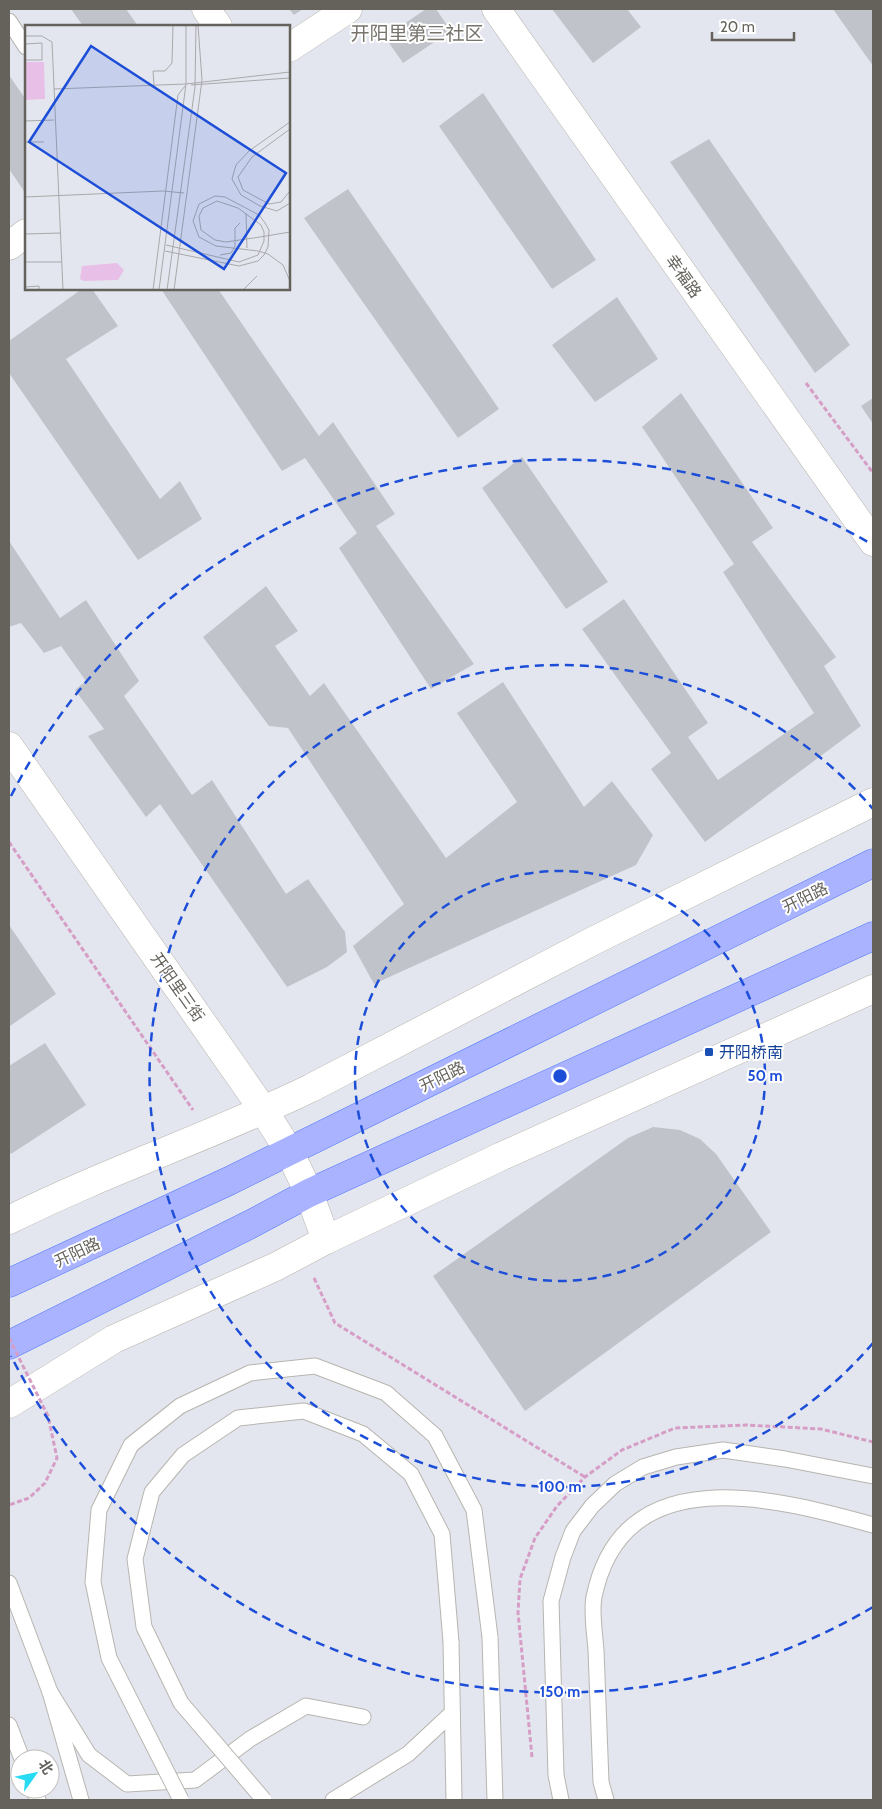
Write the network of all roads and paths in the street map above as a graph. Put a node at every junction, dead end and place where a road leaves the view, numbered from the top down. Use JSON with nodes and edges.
{"nodes":[{"id":1,"x":206,"y":9,"type":"edge"},
{"id":2,"x":348,"y":9,"type":"edge"},
{"id":3,"x":496,"y":9,"type":"edge"},
{"id":4,"x":9,"y":21,"type":"edge"},
{"id":5,"x":217,"y":25,"type":"edge"},
{"id":6,"x":25,"y":45,"type":"edge"},
{"id":7,"x":290,"y":47,"type":"edge"},
{"id":8,"x":25,"y":235,"type":"edge"},
{"id":9,"x":9,"y":246,"type":"edge"},
{"id":10,"x":806,"y":382,"type":"dead end"},
{"id":11,"x":873,"y":473,"type":"edge"},
{"id":12,"x":873,"y":542,"type":"edge"},
{"id":13,"x":9,"y":746,"type":"edge"},
{"id":14,"x":873,"y":802,"type":"edge"},
{"id":15,"x":9,"y":842,"type":"edge"},
{"id":16,"x":873,"y":863,"type":"edge"},
{"id":17,"x":873,"y":936,"type":"edge"},
{"id":18,"x":873,"y":989,"type":"edge"},
{"id":19,"x":264,"y":1111,"type":"junction"},
{"id":20,"x":195,"y":1113,"type":"dead end"},
{"id":21,"x":289,"y":1151,"type":"junction"},
{"id":22,"x":308,"y":1193,"type":"junction"},
{"id":23,"x":9,"y":1220,"type":"edge"},
{"id":24,"x":326,"y":1240,"type":"junction"},
{"id":25,"x":313,"y":1276,"type":"dead end"},
{"id":26,"x":9,"y":1283,"type":"edge"},
{"id":27,"x":9,"y":1338,"type":"edge"},
{"id":28,"x":9,"y":1345,"type":"edge"},
{"id":29,"x":9,"y":1404,"type":"edge"},
{"id":30,"x":873,"y":1476,"type":"edge"},
{"id":31,"x":585,"y":1477,"type":"dead end"},
{"id":32,"x":9,"y":1505,"type":"edge"},
{"id":33,"x":873,"y":1525,"type":"edge"},
{"id":34,"x":9,"y":1583,"type":"edge"},
{"id":35,"x":50,"y":1692,"type":"junction"},
{"id":36,"x":452,"y":1713,"type":"junction"},
{"id":37,"x":362,"y":1716,"type":"dead end"},
{"id":38,"x":9,"y":1725,"type":"edge"},
{"id":39,"x":18,"y":1749,"type":"edge"},
{"id":40,"x":81,"y":1800,"type":"edge"},
{"id":41,"x":181,"y":1800,"type":"edge"},
{"id":42,"x":264,"y":1800,"type":"edge"},
{"id":43,"x":333,"y":1800,"type":"edge"},
{"id":44,"x":454,"y":1800,"type":"edge"},
{"id":45,"x":495,"y":1800,"type":"edge"},
{"id":46,"x":561,"y":1800,"type":"edge"},
{"id":47,"x":606,"y":1800,"type":"edge"}],
"edges":[{"from":1,"to":5,"type":"street"},
{"from":2,"to":7,"type":"street"},
{"from":3,"to":12,"type":"street","name":"幸福路"},
{"from":4,"to":6,"type":"lane"},
{"from":8,"to":9,"type":"street"},
{"from":10,"to":11,"type":"path"},
{"from":13,"to":19,"type":"street","name":"开阳里三街"},
{"from":14,"to":19,"type":"street"},
{"from":15,"to":20,"type":"path"},
{"from":16,"to":21,"type":"main road","name":"开阳路"},
{"from":17,"to":22,"type":"main road"},
{"from":18,"to":24,"type":"street"},
{"from":19,"to":21,"type":"street","name":"开阳里三街"},
{"from":19,"to":23,"type":"street"},
{"from":21,"to":22,"type":"street","name":"开阳里三街"},
{"from":21,"to":26,"type":"main road","name":"开阳路"},
{"from":22,"to":24,"type":"street","name":"开阳里三街"},
{"from":22,"to":28,"type":"main road"},
{"from":24,"to":29,"type":"street"},
{"from":25,"to":31,"type":"path"},
{"from":27,"to":32,"type":"path","bridge":true},
{"from":30,"to":46,"type":"lane"},
{"from":33,"to":47,"type":"lane"},
{"from":34,"to":35,"type":"lane"},
{"from":35,"to":37,"type":"lane"},
{"from":35,"to":40,"type":"lane"},
{"from":36,"to":42,"type":"lane","bridge":true},
{"from":36,"to":43,"type":"lane"},
{"from":36,"to":44,"type":"lane"},
{"from":38,"to":39,"type":"lane"},
{"from":41,"to":45,"type":"lane","bridge":true}]}
